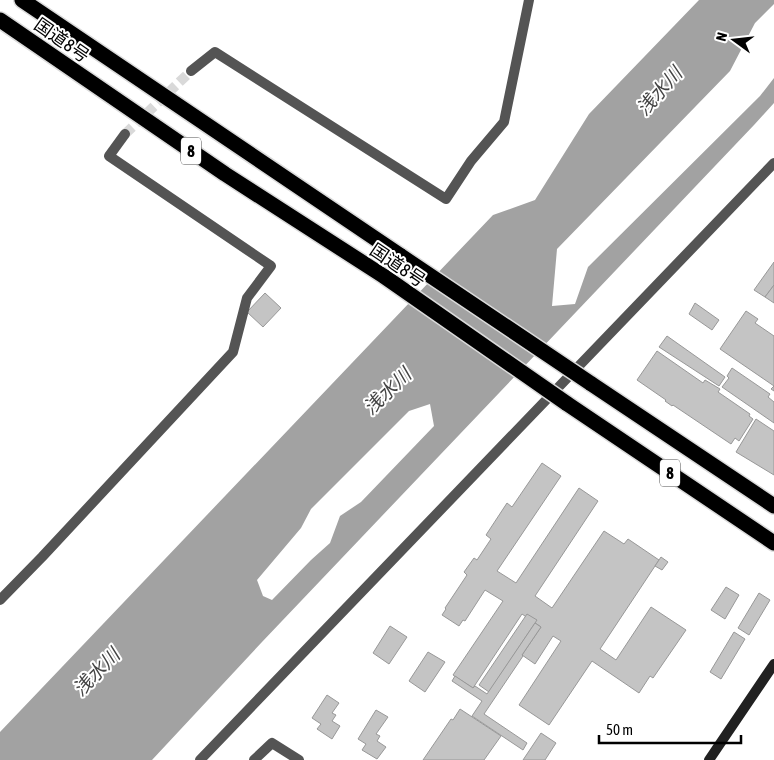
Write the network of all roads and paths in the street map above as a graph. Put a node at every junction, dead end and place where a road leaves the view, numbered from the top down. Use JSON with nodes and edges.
{"nodes":[{"id":1,"x":22,"y":0,"type":"edge"},
{"id":2,"x":529,"y":0,"type":"edge"},
{"id":3,"x":0,"y":20,"type":"edge"},
{"id":4,"x":191,"y":71,"type":"tunnel mouth"},
{"id":5,"x":126,"y":134,"type":"tunnel mouth"},
{"id":6,"x":774,"y":163,"type":"edge"},
{"id":7,"x":774,"y":506,"type":"edge"},
{"id":8,"x":774,"y":543,"type":"edge"},
{"id":9,"x":0,"y":600,"type":"edge"},
{"id":10,"x":774,"y":664,"type":"edge"},
{"id":11,"x":200,"y":760,"type":"edge"},
{"id":12,"x":254,"y":760,"type":"edge"},
{"id":13,"x":299,"y":760,"type":"edge"},
{"id":14,"x":709,"y":760,"type":"edge"}],
"edges":[{"from":1,"to":7,"type":"highway","name":"国道8号","number":"8","bridge":true},
{"from":2,"to":4,"type":"street"},
{"from":3,"to":8,"type":"highway","name":"国道8号","number":"8","bridge":true},
{"from":5,"to":9,"type":"street"},
{"from":6,"to":11,"type":"street"},
{"from":10,"to":14,"type":"street"},
{"from":12,"to":13,"type":"street"}]}
